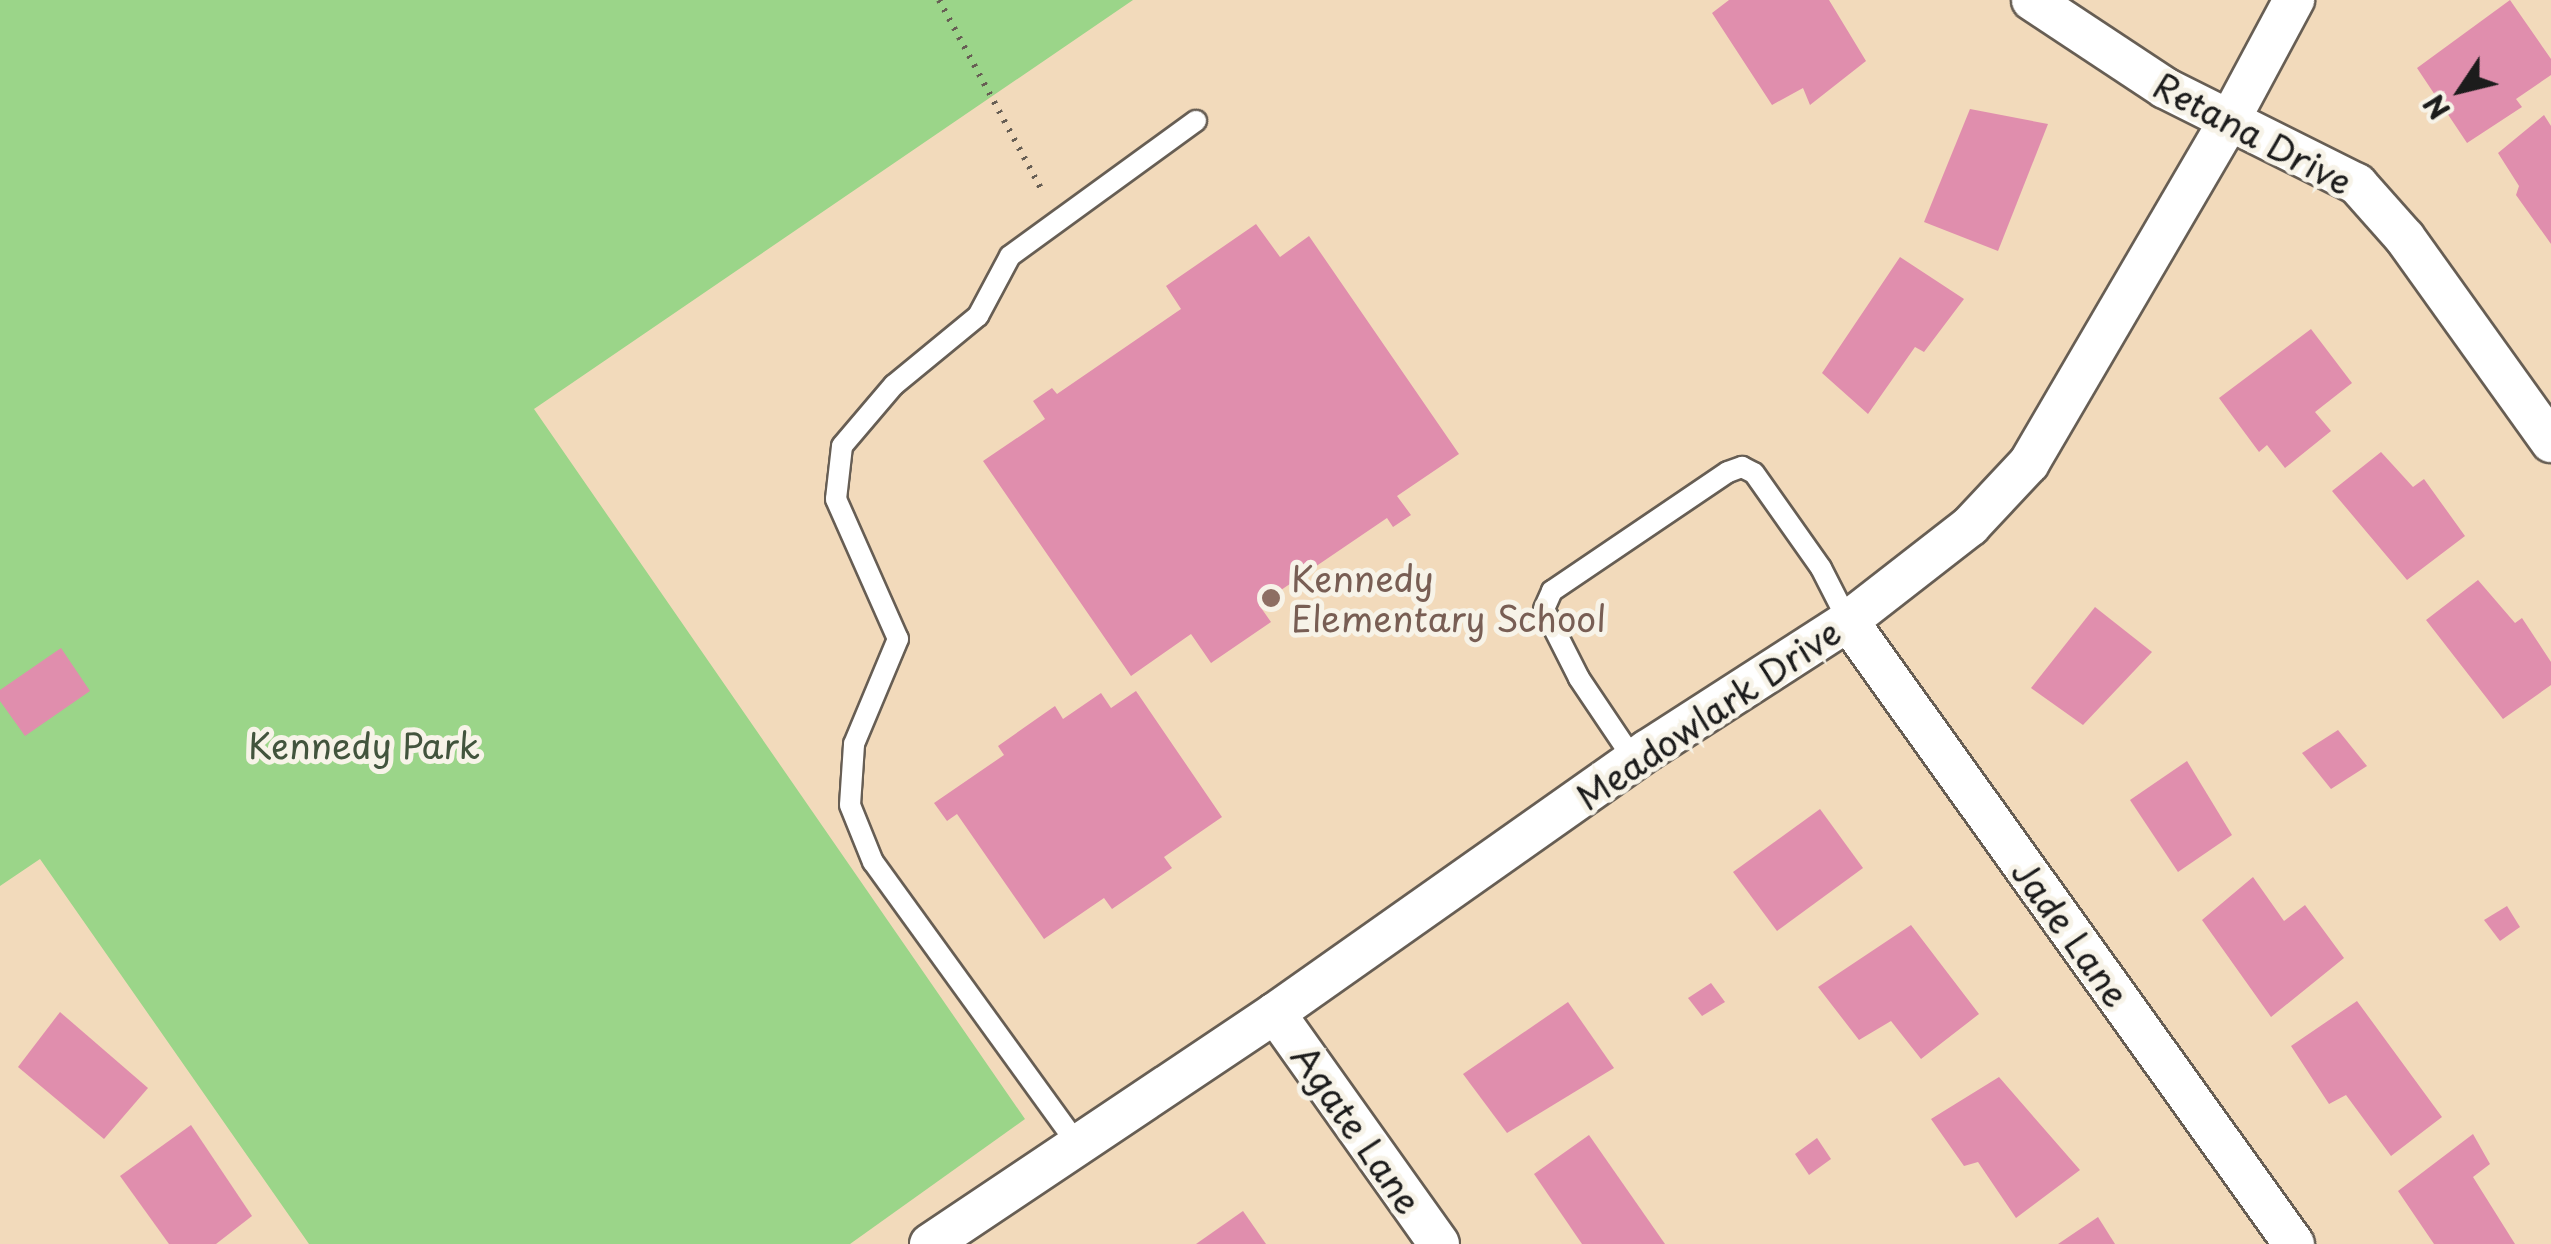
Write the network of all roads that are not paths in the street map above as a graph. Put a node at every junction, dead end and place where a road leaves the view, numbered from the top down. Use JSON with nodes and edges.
{"nodes":[{"id":1,"x":2032,"y":0,"type":"edge"},
{"id":2,"x":2294,"y":0,"type":"edge"},
{"id":3,"x":1196,"y":121,"type":"dead end"},
{"id":4,"x":2228,"y":123,"type":"junction"},
{"id":5,"x":2551,"y":442,"type":"edge"},
{"id":6,"x":1848,"y":621,"type":"junction"},
{"id":7,"x":1634,"y":760,"type":"junction"},
{"id":8,"x":1275,"y":1013,"type":"junction"},
{"id":9,"x":1078,"y":1145,"type":"junction"},
{"id":10,"x":930,"y":1244,"type":"edge"},
{"id":11,"x":1439,"y":1244,"type":"edge"},
{"id":12,"x":2294,"y":1244,"type":"edge"}],
"edges":[{"from":1,"to":4,"type":"street","name":"Retana Drive"},
{"from":2,"to":4,"type":"street","name":"Meadowlark Drive"},
{"from":3,"to":9,"type":"lane"},
{"from":4,"to":5,"type":"street","name":"Retana Drive"},
{"from":4,"to":6,"type":"street","name":"Meadowlark Drive"},
{"from":6,"to":7,"type":"street","name":"Meadowlark Drive"},
{"from":6,"to":7,"type":"lane"},
{"from":6,"to":12,"type":"street","name":"Jade Lane"},
{"from":7,"to":8,"type":"street","name":"Meadowlark Drive"},
{"from":8,"to":9,"type":"street","name":"Meadowlark Drive"},
{"from":8,"to":11,"type":"street","name":"Agate Lane"},
{"from":9,"to":10,"type":"street","name":"Meadowlark Drive"}]}
